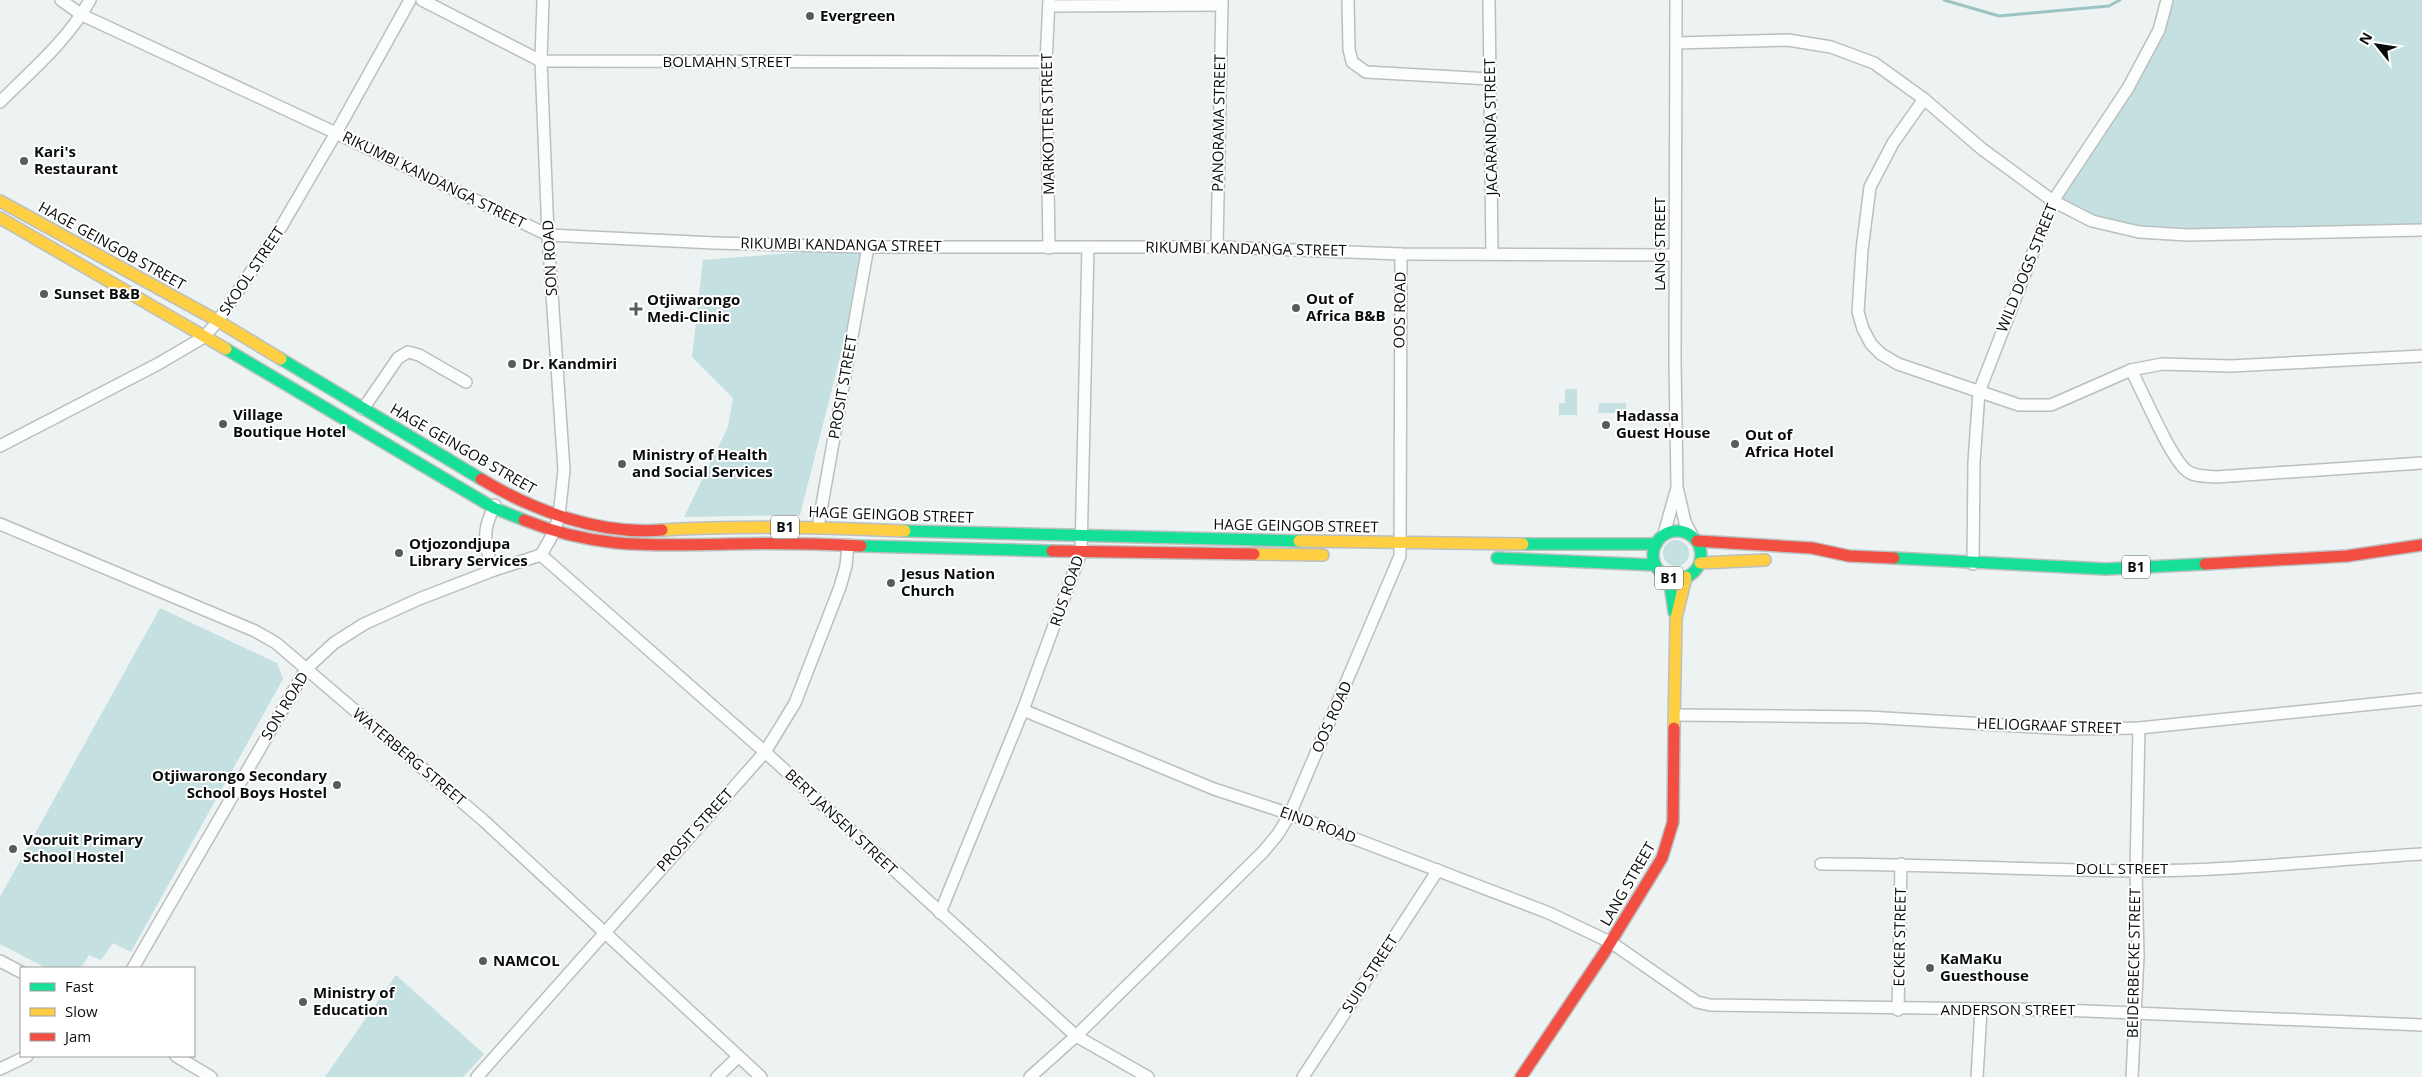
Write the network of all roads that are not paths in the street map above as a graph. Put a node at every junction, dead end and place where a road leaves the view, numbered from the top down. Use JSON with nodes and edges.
{"nodes":[{"id":1,"x":61,"y":0,"type":"edge"},
{"id":2,"x":90,"y":0,"type":"edge"},
{"id":3,"x":410,"y":0,"type":"edge"},
{"id":4,"x":422,"y":0,"type":"edge"},
{"id":5,"x":542,"y":0,"type":"edge"},
{"id":6,"x":1348,"y":0,"type":"edge"},
{"id":7,"x":1490,"y":0,"type":"edge"},
{"id":8,"x":1676,"y":0,"type":"edge"},
{"id":9,"x":2167,"y":0,"type":"edge"},
{"id":10,"x":1222,"y":2,"type":"edge"},
{"id":11,"x":1049,"y":3,"type":"edge"},
{"id":12,"x":82,"y":16,"type":"junction"},
{"id":13,"x":1676,"y":42,"type":"junction"},
{"id":14,"x":541,"y":61,"type":"junction"},
{"id":15,"x":1046,"y":62,"type":"junction"},
{"id":16,"x":1490,"y":79,"type":"junction"},
{"id":17,"x":1924,"y":99,"type":"junction"},
{"id":18,"x":0,"y":102,"type":"edge"},
{"id":19,"x":336,"y":133,"type":"junction"},
{"id":20,"x":0,"y":201,"type":"edge"},
{"id":21,"x":2053,"y":201,"type":"junction"},
{"id":22,"x":0,"y":218,"type":"edge"},
{"id":23,"x":2422,"y":230,"type":"edge"},
{"id":24,"x":548,"y":235,"type":"junction"},
{"id":25,"x":868,"y":247,"type":"junction"},
{"id":26,"x":1088,"y":247,"type":"junction"},
{"id":27,"x":1217,"y":247,"type":"junction"},
{"id":28,"x":1049,"y":248,"type":"junction"},
{"id":29,"x":1401,"y":254,"type":"junction"},
{"id":30,"x":1492,"y":254,"type":"junction"},
{"id":31,"x":1676,"y":255,"type":"junction"},
{"id":32,"x":152,"y":286,"type":"junction"},
{"id":33,"x":143,"y":300,"type":"junction"},
{"id":34,"x":218,"y":322,"type":"junction"},
{"id":35,"x":204,"y":337,"type":"junction"},
{"id":36,"x":2422,"y":356,"type":"edge"},
{"id":37,"x":2131,"y":370,"type":"junction"},
{"id":38,"x":466,"y":382,"type":"dead end"},
{"id":39,"x":1979,"y":392,"type":"junction"},
{"id":40,"x":363,"y":409,"type":"junction"},
{"id":41,"x":0,"y":446,"type":"edge"},
{"id":42,"x":2422,"y":463,"type":"edge"},
{"id":43,"x":458,"y":466,"type":"junction"},
{"id":44,"x":449,"y":480,"type":"junction"},
{"id":45,"x":1677,"y":487,"type":"junction"},
{"id":46,"x":502,"y":492,"type":"junction"},
{"id":47,"x":494,"y":508,"type":"junction"},
{"id":48,"x":559,"y":516,"type":"junction"},
{"id":49,"x":0,"y":524,"type":"edge"},
{"id":50,"x":818,"y":527,"type":"junction"},
{"id":51,"x":554,"y":532,"type":"junction"},
{"id":52,"x":1664,"y":534,"type":"junction"},
{"id":53,"x":1082,"y":535,"type":"junction"},
{"id":54,"x":1695,"y":538,"type":"junction"},
{"id":55,"x":1400,"y":544,"type":"junction"},
{"id":56,"x":1656,"y":544,"type":"junction"},
{"id":57,"x":848,"y":545,"type":"junction"},
{"id":58,"x":2422,"y":545,"type":"edge"},
{"id":59,"x":1081,"y":552,"type":"junction"},
{"id":60,"x":541,"y":555,"type":"junction"},
{"id":61,"x":1330,"y":555,"type":"dead end"},
{"id":62,"x":1395,"y":556,"type":"junction"},
{"id":63,"x":1416,"y":556,"type":"dead end"},
{"id":64,"x":1849,"y":556,"type":"junction"},
{"id":65,"x":1481,"y":558,"type":"dead end"},
{"id":66,"x":1777,"y":561,"type":"dead end"},
{"id":67,"x":1818,"y":561,"type":"dead end"},
{"id":68,"x":1700,"y":563,"type":"junction"},
{"id":69,"x":1973,"y":564,"type":"junction"},
{"id":70,"x":1655,"y":565,"type":"junction"},
{"id":71,"x":494,"y":570,"type":"junction"},
{"id":72,"x":1668,"y":577,"type":"junction"},
{"id":73,"x":1686,"y":577,"type":"junction"},
{"id":74,"x":1676,"y":618,"type":"junction"},
{"id":75,"x":306,"y":670,"type":"junction"},
{"id":76,"x":2422,"y":700,"type":"edge"},
{"id":77,"x":1023,"y":710,"type":"junction"},
{"id":78,"x":1675,"y":715,"type":"junction"},
{"id":79,"x":2139,"y":728,"type":"junction"},
{"id":80,"x":765,"y":752,"type":"junction"},
{"id":81,"x":1290,"y":814,"type":"junction"},
{"id":82,"x":2422,"y":854,"type":"edge"},
{"id":83,"x":1821,"y":864,"type":"dead end"},
{"id":84,"x":1901,"y":864,"type":"junction"},
{"id":85,"x":1438,"y":870,"type":"junction"},
{"id":86,"x":2136,"y":871,"type":"junction"},
{"id":87,"x":940,"y":913,"type":"junction"},
{"id":88,"x":605,"y":932,"type":"junction"},
{"id":89,"x":1612,"y":943,"type":"junction"},
{"id":90,"x":0,"y":962,"type":"edge"},
{"id":91,"x":134,"y":967,"type":"edge"},
{"id":92,"x":20,"y":972,"type":"edge"},
{"id":93,"x":1898,"y":1010,"type":"junction"},
{"id":94,"x":1981,"y":1010,"type":"junction"},
{"id":95,"x":2134,"y":1013,"type":"junction"},
{"id":96,"x":2422,"y":1025,"type":"edge"},
{"id":97,"x":1076,"y":1036,"type":"junction"},
{"id":98,"x":25,"y":1057,"type":"edge"},
{"id":99,"x":178,"y":1057,"type":"edge"},
{"id":100,"x":738,"y":1057,"type":"junction"},
{"id":101,"x":0,"y":1069,"type":"edge"},
{"id":102,"x":211,"y":1077,"type":"edge"},
{"id":103,"x":476,"y":1077,"type":"edge"},
{"id":104,"x":717,"y":1077,"type":"edge"},
{"id":105,"x":761,"y":1077,"type":"edge"},
{"id":106,"x":1030,"y":1077,"type":"edge"},
{"id":107,"x":1148,"y":1077,"type":"edge"},
{"id":108,"x":1303,"y":1077,"type":"edge"},
{"id":109,"x":1521,"y":1077,"type":"edge"},
{"id":110,"x":1977,"y":1077,"type":"edge"},
{"id":111,"x":2132,"y":1077,"type":"edge"}],
"edges":[{"from":1,"to":12,"type":"street","name":"RIKUMBI KANDANGA STREET"},
{"from":2,"to":12,"type":"street"},
{"from":3,"to":19,"type":"street","name":"SKOOL STREET"},
{"from":4,"to":14,"type":"street","name":"BOLMAHN STREET"},
{"from":5,"to":14,"type":"street","name":"SON ROAD"},
{"from":6,"to":16,"type":"street"},
{"from":7,"to":16,"type":"street","name":"JACARANDA STREET"},
{"from":8,"to":13,"type":"street","name":"LANG STREET"},
{"from":9,"to":21,"type":"street","name":"WILD DOGS STREET"},
{"from":10,"to":11,"type":"street"},
{"from":10,"to":27,"type":"street","name":"PANORAMA STREET"},
{"from":11,"to":15,"type":"street","name":"MARKOTTER STREET"},
{"from":12,"to":18,"type":"street"},
{"from":12,"to":19,"type":"street","name":"RIKUMBI KANDANGA STREET"},
{"from":13,"to":17,"type":"street"},
{"from":13,"to":31,"type":"street","name":"LANG STREET"},
{"from":14,"to":15,"type":"street","name":"BOLMAHN STREET"},
{"from":14,"to":24,"type":"street","name":"SON ROAD"},
{"from":15,"to":28,"type":"street","name":"MARKOTTER STREET"},
{"from":16,"to":30,"type":"street","name":"JACARANDA STREET"},
{"from":17,"to":21,"type":"street"},
{"from":17,"to":39,"type":"street"},
{"from":19,"to":24,"type":"street","name":"RIKUMBI KANDANGA STREET"},
{"from":19,"to":34,"type":"street","name":"SKOOL STREET"},
{"from":20,"to":32,"type":"main road","name":"HAGE GEINGOB STREET","number":"B1"},
{"from":21,"to":23,"type":"street"},
{"from":21,"to":39,"type":"street","name":"WILD DOGS STREET"},
{"from":22,"to":33,"type":"main road","name":"HAGE GEINGOB STREET","number":"B1"},
{"from":24,"to":25,"type":"street","name":"RIKUMBI KANDANGA STREET"},
{"from":24,"to":48,"type":"street","name":"SON ROAD"},
{"from":25,"to":28,"type":"street","name":"RIKUMBI KANDANGA STREET"},
{"from":25,"to":50,"type":"street","name":"PROSIT STREET"},
{"from":26,"to":27,"type":"street","name":"RIKUMBI KANDANGA STREET"},
{"from":26,"to":28,"type":"street","name":"RIKUMBI KANDANGA STREET"},
{"from":26,"to":53,"type":"street","name":"RUS ROAD"},
{"from":27,"to":29,"type":"street","name":"RIKUMBI KANDANGA STREET"},
{"from":29,"to":30,"type":"street","name":"RIKUMBI KANDANGA STREET"},
{"from":29,"to":55,"type":"street","name":"OOS ROAD"},
{"from":30,"to":31,"type":"street","name":"RIKUMBI KANDANGA STREET"},
{"from":31,"to":45,"type":"street","name":"LANG STREET"},
{"from":32,"to":33,"type":"main road"},
{"from":32,"to":34,"type":"main road","name":"HAGE GEINGOB STREET","number":"B1"},
{"from":33,"to":35,"type":"main road","name":"HAGE GEINGOB STREET","number":"B1"},
{"from":34,"to":35,"type":"street","name":"SKOOL STREET"},
{"from":34,"to":40,"type":"main road","name":"HAGE GEINGOB STREET","number":"B1"},
{"from":35,"to":41,"type":"street","name":"SKOOL STREET"},
{"from":35,"to":44,"type":"main road","name":"HAGE GEINGOB STREET","number":"B1"},
{"from":36,"to":37,"type":"street"},
{"from":37,"to":39,"type":"street"},
{"from":37,"to":42,"type":"street"},
{"from":38,"to":40,"type":"street"},
{"from":39,"to":69,"type":"street","name":"WILD DOGS STREET"},
{"from":40,"to":43,"type":"main road","name":"HAGE GEINGOB STREET","number":"B1"},
{"from":43,"to":44,"type":"main road"},
{"from":43,"to":46,"type":"main road","name":"HAGE GEINGOB STREET","number":"B1"},
{"from":44,"to":47,"type":"main road","name":"HAGE GEINGOB STREET","number":"B1"},
{"from":45,"to":52,"type":"street","name":"LANG STREET"},
{"from":45,"to":54,"type":"street","name":"LANG STREET"},
{"from":46,"to":47,"type":"street"},
{"from":46,"to":48,"type":"main road","name":"HAGE GEINGOB STREET","number":"B1"},
{"from":47,"to":51,"type":"main road","name":"HAGE GEINGOB STREET","number":"B1"},
{"from":47,"to":71,"type":"street"},
{"from":48,"to":50,"type":"main road","name":"HAGE GEINGOB STREET","number":"B1"},
{"from":48,"to":51,"type":"street","name":"SON ROAD"},
{"from":49,"to":75,"type":"street","name":"WATERBERG STREET"},
{"from":50,"to":53,"type":"main road","name":"HAGE GEINGOB STREET","number":"B1"},
{"from":51,"to":57,"type":"main road","name":"HAGE GEINGOB STREET","number":"B1"},
{"from":51,"to":60,"type":"street"},
{"from":52,"to":54,"type":"main road","number":"B1"},
{"from":52,"to":56,"type":"main road"},
{"from":53,"to":55,"type":"main road","name":"HAGE GEINGOB STREET","number":"B1"},
{"from":53,"to":59,"type":"street","name":"RUS ROAD"},
{"from":54,"to":64,"type":"main road","number":"B1"},
{"from":54,"to":68,"type":"main road","number":"B1"},
{"from":55,"to":56,"type":"main road","name":"HAGE GEINGOB STREET","number":"B1"},
{"from":55,"to":62,"type":"street","name":"OOS ROAD"},
{"from":56,"to":70,"type":"main road","number":"B1"},
{"from":57,"to":59,"type":"main road","name":"HAGE GEINGOB STREET","number":"B1"},
{"from":57,"to":80,"type":"street","name":"PROSIT STREET"},
{"from":58,"to":69,"type":"main road","number":"B1"},
{"from":59,"to":61,"type":"main road","name":"HAGE GEINGOB STREET","number":"B1"},
{"from":59,"to":77,"type":"street","name":"RUS ROAD"},
{"from":60,"to":71,"type":"street","name":"SON ROAD"},
{"from":60,"to":80,"type":"street","name":"BERT JANSEN STREET"},
{"from":62,"to":63,"type":"main road"},
{"from":62,"to":81,"type":"street","name":"OOS ROAD"},
{"from":64,"to":67,"type":"main road","number":"B1"},
{"from":64,"to":69,"type":"main road","number":"B1"},
{"from":65,"to":70,"type":"main road","number":"B1"},
{"from":66,"to":68,"type":"main road","number":"B1"},
{"from":68,"to":73,"type":"main road","number":"B1"},
{"from":70,"to":72,"type":"main road","number":"B1"},
{"from":71,"to":75,"type":"street","name":"SON ROAD"},
{"from":72,"to":73,"type":"main road","number":"B1"},
{"from":72,"to":74,"type":"main road","name":"LANG STREET"},
{"from":73,"to":74,"type":"main road","name":"LANG STREET"},
{"from":74,"to":78,"type":"main road","name":"LANG STREET"},
{"from":75,"to":88,"type":"street","name":"WATERBERG STREET"},
{"from":75,"to":91,"type":"street","name":"SON ROAD"},
{"from":76,"to":79,"type":"street","name":"HELIOGRAAF STREET"},
{"from":77,"to":81,"type":"street","name":"EIND ROAD"},
{"from":77,"to":87,"type":"street","name":"RUS ROAD"},
{"from":78,"to":79,"type":"street","name":"HELIOGRAAF STREET"},
{"from":78,"to":89,"type":"main road","name":"LANG STREET"},
{"from":79,"to":86,"type":"street","name":"BEIDERBECKE STREET"},
{"from":80,"to":87,"type":"street","name":"BERT JANSEN STREET"},
{"from":80,"to":88,"type":"street","name":"PROSIT STREET"},
{"from":81,"to":85,"type":"street","name":"EIND ROAD"},
{"from":81,"to":97,"type":"street","name":"OOS ROAD"},
{"from":82,"to":86,"type":"street","name":"DOLL STREET"},
{"from":83,"to":84,"type":"street","name":"DOLL STREET"},
{"from":84,"to":86,"type":"street","name":"DOLL STREET"},
{"from":84,"to":93,"type":"street","name":"ECKER STREET"},
{"from":85,"to":89,"type":"street","name":"EIND ROAD"},
{"from":85,"to":108,"type":"street","name":"SUID STREET"},
{"from":86,"to":95,"type":"street","name":"BEIDERBECKE STREET"},
{"from":87,"to":97,"type":"street","name":"BERT JANSEN STREET"},
{"from":88,"to":100,"type":"street","name":"WATERBERG STREET"},
{"from":88,"to":103,"type":"street","name":"PROSIT STREET"},
{"from":89,"to":93,"type":"street","name":"ANDERSON STREET"},
{"from":89,"to":109,"type":"main road","name":"LANG STREET"},
{"from":90,"to":92,"type":"street"},
{"from":93,"to":94,"type":"street","name":"ANDERSON STREET"},
{"from":94,"to":95,"type":"street","name":"ANDERSON STREET"},
{"from":94,"to":110,"type":"street"},
{"from":95,"to":96,"type":"street","name":"ANDERSON STREET"},
{"from":95,"to":111,"type":"street","name":"BEIDERBECKE STREET"},
{"from":97,"to":106,"type":"street","name":"OOS ROAD"},
{"from":97,"to":107,"type":"street","name":"BERT JANSEN STREET"},
{"from":98,"to":101,"type":"street"},
{"from":99,"to":102,"type":"street"},
{"from":100,"to":104,"type":"street"},
{"from":100,"to":105,"type":"street","name":"WATERBERG STREET"}]}
